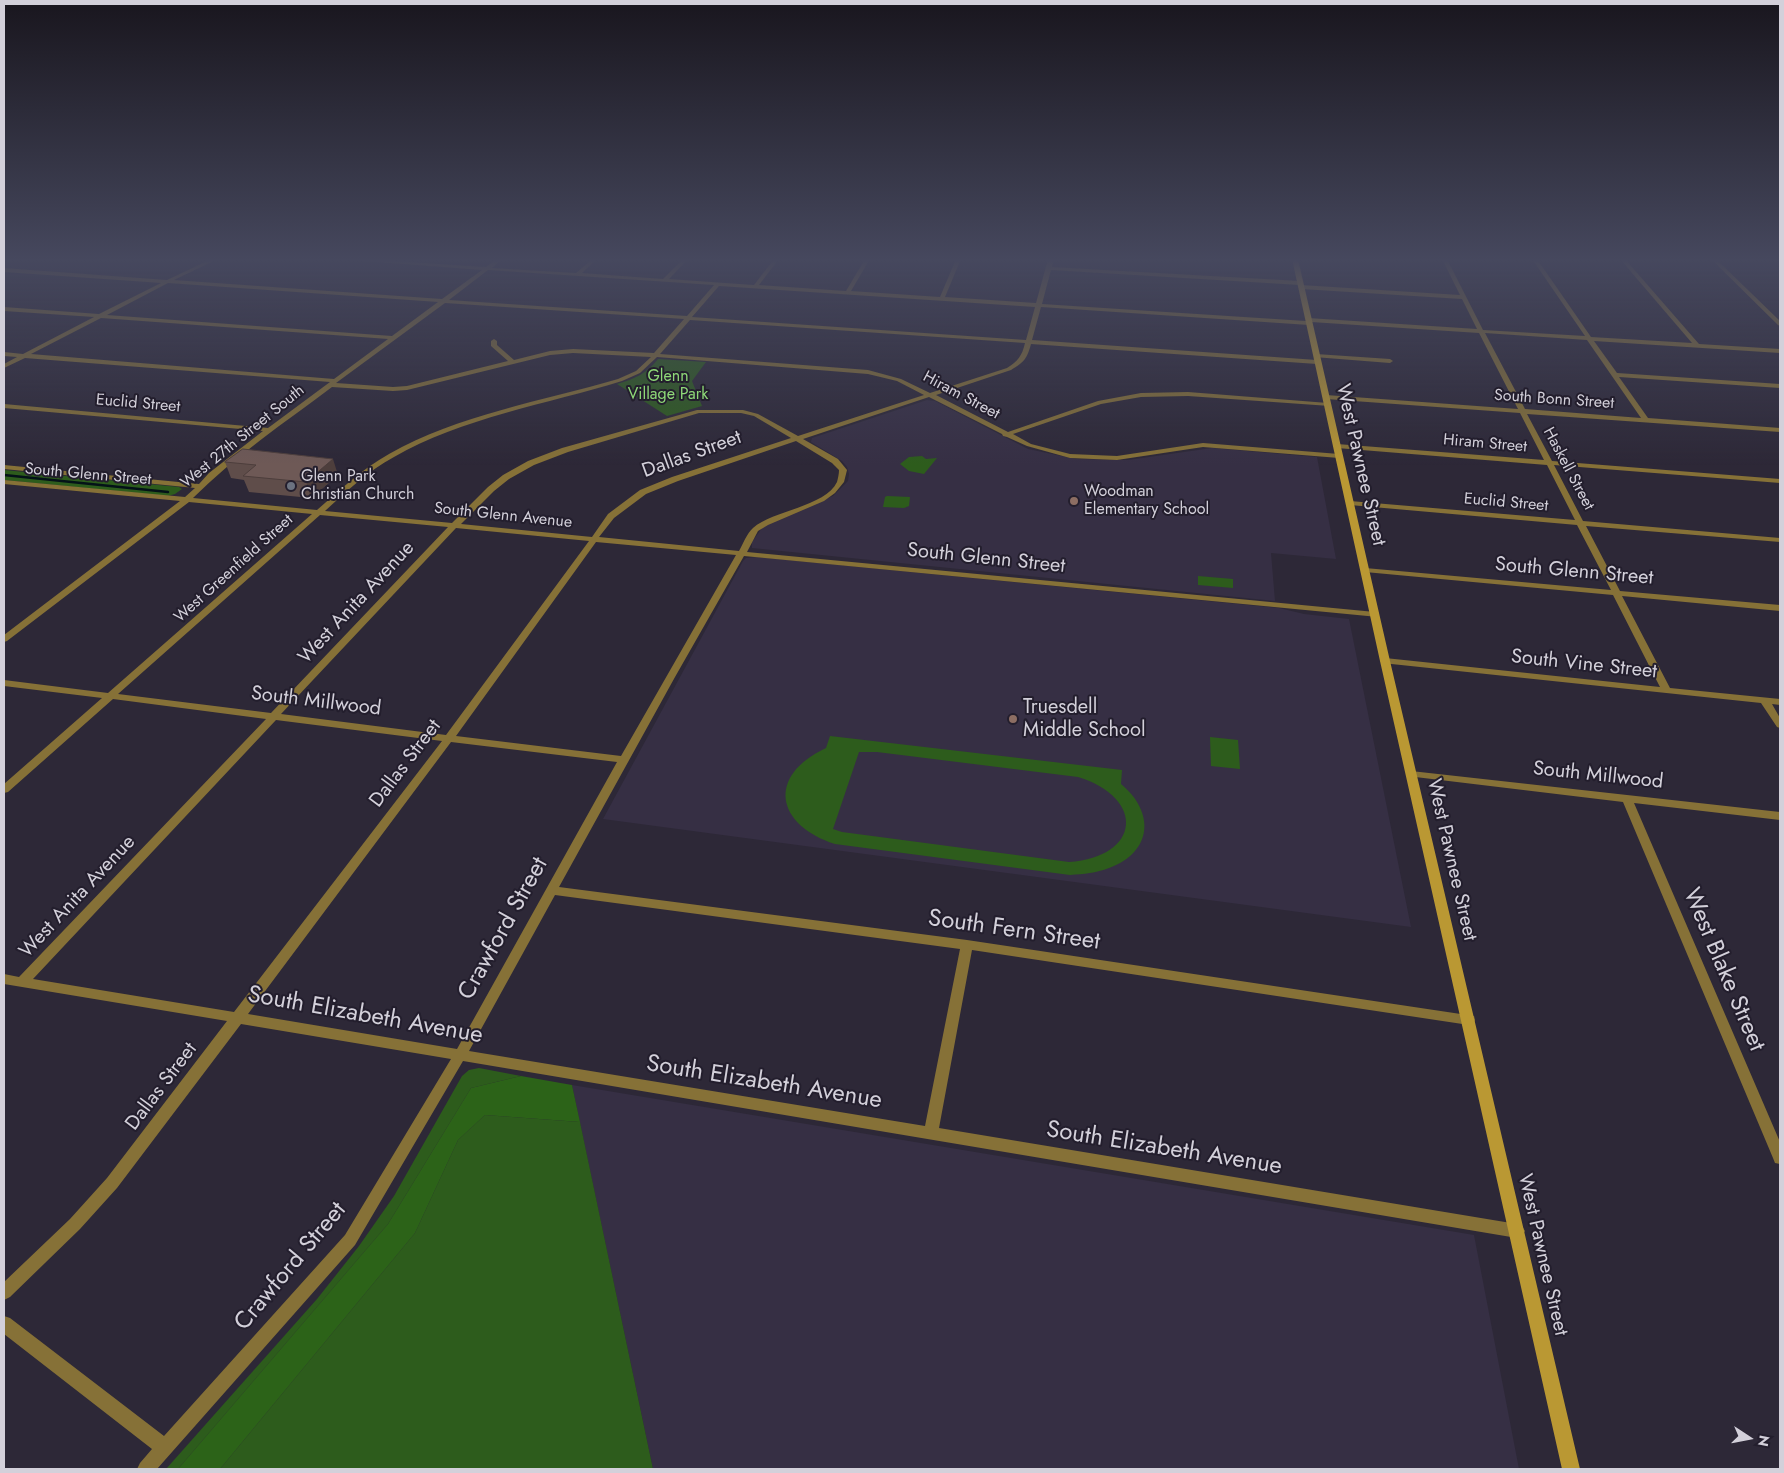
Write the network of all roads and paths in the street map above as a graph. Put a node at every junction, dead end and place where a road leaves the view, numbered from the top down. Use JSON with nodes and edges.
{"nodes":[{"id":1,"x":78,"y":328,"type":"edge"},
{"id":2,"x":257,"y":328,"type":"edge"},
{"id":3,"x":408,"y":328,"type":"edge"},
{"id":4,"x":678,"y":328,"type":"edge"},
{"id":5,"x":825,"y":328,"type":"edge"},
{"id":6,"x":1032,"y":328,"type":"edge"},
{"id":7,"x":1309,"y":328,"type":"edge"},
{"id":8,"x":1407,"y":328,"type":"edge"},
{"id":9,"x":1479,"y":328,"type":"edge"},
{"id":10,"x":1582,"y":328,"type":"edge"},
{"id":11,"x":1682,"y":328,"type":"edge"},
{"id":12,"x":1481,"y":332,"type":"junction"},
{"id":13,"x":394,"y":338,"type":"junction"},
{"id":14,"x":1589,"y":338,"type":"junction"},
{"id":15,"x":494,"y":341,"type":"dead end"},
{"id":16,"x":1028,"y":342,"type":"junction"},
{"id":17,"x":1697,"y":345,"type":"junction"},
{"id":18,"x":1780,"y":351,"type":"edge"},
{"id":19,"x":4,"y":354,"type":"edge"},
{"id":20,"x":654,"y":355,"type":"junction"},
{"id":21,"x":24,"y":356,"type":"junction"},
{"id":22,"x":1317,"y":359,"type":"junction"},
{"id":23,"x":1390,"y":361,"type":"dead end"},
{"id":24,"x":512,"y":362,"type":"junction"},
{"id":25,"x":4,"y":366,"type":"edge"},
{"id":26,"x":1614,"y":375,"type":"junction"},
{"id":27,"x":334,"y":383,"type":"junction"},
{"id":28,"x":1780,"y":386,"type":"edge"},
{"id":29,"x":931,"y":396,"type":"junction"},
{"id":30,"x":1327,"y":401,"type":"junction"},
{"id":31,"x":4,"y":406,"type":"edge"},
{"id":32,"x":1522,"y":411,"type":"junction"},
{"id":33,"x":1646,"y":420,"type":"junction"},
{"id":34,"x":271,"y":430,"type":"junction"},
{"id":35,"x":1780,"y":430,"type":"edge"},
{"id":36,"x":1005,"y":435,"type":"junction"},
{"id":37,"x":798,"y":439,"type":"junction"},
{"id":38,"x":1338,"y":451,"type":"junction"},
{"id":39,"x":1549,"y":462,"type":"junction"},
{"id":40,"x":4,"y":467,"type":"edge"},
{"id":41,"x":1780,"y":481,"type":"edge"},
{"id":42,"x":4,"y":482,"type":"edge"},
{"id":43,"x":201,"y":486,"type":"junction"},
{"id":44,"x":188,"y":499,"type":"junction"},
{"id":45,"x":1350,"y":503,"type":"junction"},
{"id":46,"x":319,"y":512,"type":"junction"},
{"id":47,"x":1581,"y":523,"type":"junction"},
{"id":48,"x":455,"y":525,"type":"junction"},
{"id":49,"x":594,"y":539,"type":"junction"},
{"id":50,"x":1780,"y":540,"type":"edge"},
{"id":51,"x":740,"y":553,"type":"junction"},
{"id":52,"x":1365,"y":570,"type":"junction"},
{"id":53,"x":1617,"y":593,"type":"junction"},
{"id":54,"x":1780,"y":608,"type":"edge"},
{"id":55,"x":1374,"y":615,"type":"junction"},
{"id":56,"x":4,"y":639,"type":"edge"},
{"id":57,"x":1385,"y":661,"type":"junction"},
{"id":58,"x":4,"y":683,"type":"edge"},
{"id":59,"x":1668,"y":691,"type":"junction"},
{"id":60,"x":112,"y":696,"type":"junction"},
{"id":61,"x":1765,"y":701,"type":"junction"},
{"id":62,"x":1780,"y":702,"type":"edge"},
{"id":63,"x":274,"y":716,"type":"junction"},
{"id":64,"x":1780,"y":725,"type":"edge"},
{"id":65,"x":449,"y":738,"type":"junction"},
{"id":66,"x":624,"y":760,"type":"junction"},
{"id":67,"x":1411,"y":774,"type":"junction"},
{"id":68,"x":4,"y":790,"type":"edge"},
{"id":69,"x":1627,"y":798,"type":"junction"},
{"id":70,"x":1780,"y":816,"type":"edge"},
{"id":71,"x":551,"y":890,"type":"junction"},
{"id":72,"x":967,"y":945,"type":"junction"},
{"id":73,"x":4,"y":979,"type":"edge"},
{"id":74,"x":22,"y":982,"type":"junction"},
{"id":75,"x":237,"y":1018,"type":"junction"},
{"id":76,"x":1469,"y":1020,"type":"junction"},
{"id":77,"x":460,"y":1055,"type":"junction"},
{"id":78,"x":931,"y":1133,"type":"junction"},
{"id":79,"x":1780,"y":1158,"type":"edge"},
{"id":80,"x":1517,"y":1231,"type":"junction"},
{"id":81,"x":4,"y":1292,"type":"edge"},
{"id":82,"x":4,"y":1324,"type":"edge"},
{"id":83,"x":164,"y":1448,"type":"junction"},
{"id":84,"x":146,"y":1469,"type":"edge"},
{"id":85,"x":1571,"y":1469,"type":"edge"}],
"edges":[{"from":1,"to":21,"type":"street"},
{"from":2,"to":13,"type":"street"},
{"from":3,"to":13,"type":"street","name":"West 27th Street South"},
{"from":4,"to":20,"type":"street","name":"West Greenfield Street"},
{"from":5,"to":16,"type":"street"},
{"from":6,"to":16,"type":"street","name":"Dallas Street"},
{"from":7,"to":22,"type":"main road","name":"West Pawnee Street"},
{"from":8,"to":12,"type":"street"},
{"from":9,"to":12,"type":"street","name":"Haskell Street"},
{"from":10,"to":14,"type":"street"},
{"from":11,"to":17,"type":"street"},
{"from":12,"to":14,"type":"street"},
{"from":12,"to":32,"type":"street","name":"Haskell Street"},
{"from":13,"to":27,"type":"street","name":"West 27th Street South"},
{"from":14,"to":17,"type":"street"},
{"from":14,"to":26,"type":"street"},
{"from":15,"to":24,"type":"street"},
{"from":16,"to":22,"type":"street"},
{"from":16,"to":29,"type":"street","name":"Dallas Street"},
{"from":17,"to":18,"type":"street"},
{"from":19,"to":21,"type":"street","name":"Hiram Street"},
{"from":20,"to":24,"type":"street","name":"Hiram Street"},
{"from":20,"to":29,"type":"street","name":"Hiram Street"},
{"from":20,"to":46,"type":"street","name":"West Greenfield Street"},
{"from":21,"to":25,"type":"street"},
{"from":21,"to":27,"type":"street","name":"Hiram Street"},
{"from":22,"to":23,"type":"street"},
{"from":22,"to":30,"type":"main road","name":"West Pawnee Street"},
{"from":24,"to":27,"type":"street","name":"Hiram Street"},
{"from":26,"to":28,"type":"street"},
{"from":26,"to":33,"type":"street"},
{"from":27,"to":34,"type":"street","name":"West 27th Street South"},
{"from":29,"to":36,"type":"street","name":"Hiram Street"},
{"from":29,"to":37,"type":"street","name":"Dallas Street"},
{"from":30,"to":32,"type":"street","name":"South Bonn Street"},
{"from":30,"to":36,"type":"street","name":"South Bonn Street"},
{"from":30,"to":38,"type":"main road","name":"West Pawnee Street"},
{"from":31,"to":34,"type":"street","name":"Euclid Street"},
{"from":32,"to":33,"type":"street","name":"South Bonn Street"},
{"from":32,"to":39,"type":"street","name":"Haskell Street"},
{"from":33,"to":35,"type":"street","name":"South Bonn Street"},
{"from":34,"to":43,"type":"street","name":"West 27th Street South"},
{"from":36,"to":38,"type":"street","name":"Hiram Street"},
{"from":37,"to":48,"type":"street","name":"West Anita Avenue"},
{"from":37,"to":49,"type":"street","name":"Dallas Street"},
{"from":37,"to":51,"type":"street","name":"West Anita Avenue"},
{"from":38,"to":39,"type":"street","name":"Hiram Street"},
{"from":38,"to":45,"type":"main road","name":"West Pawnee Street"},
{"from":39,"to":41,"type":"street","name":"Hiram Street"},
{"from":39,"to":47,"type":"street","name":"Haskell Street"},
{"from":40,"to":43,"type":"street"},
{"from":42,"to":44,"type":"street","name":"South Glenn Street"},
{"from":43,"to":44,"type":"street","name":"West 27th Street South"},
{"from":44,"to":46,"type":"street","name":"South Glenn Street"},
{"from":44,"to":56,"type":"street","name":"West 27th Street South"},
{"from":45,"to":47,"type":"street","name":"Euclid Street"},
{"from":45,"to":52,"type":"main road","name":"West Pawnee Street"},
{"from":46,"to":48,"type":"street","name":"South Glenn Avenue"},
{"from":46,"to":60,"type":"street","name":"West Greenfield Street"},
{"from":47,"to":50,"type":"street","name":"Euclid Street"},
{"from":47,"to":53,"type":"street","name":"Haskell Street"},
{"from":48,"to":49,"type":"street","name":"South Glenn Avenue"},
{"from":48,"to":63,"type":"street","name":"West Anita Avenue"},
{"from":49,"to":51,"type":"street","name":"South Glenn Street"},
{"from":49,"to":65,"type":"street","name":"Dallas Street"},
{"from":51,"to":55,"type":"street","name":"South Glenn Street"},
{"from":51,"to":66,"type":"street","name":"Crawford Street"},
{"from":52,"to":53,"type":"street","name":"South Glenn Street"},
{"from":52,"to":55,"type":"main road","name":"West Pawnee Street"},
{"from":53,"to":54,"type":"street","name":"South Glenn Street"},
{"from":53,"to":59,"type":"street","name":"Haskell Street"},
{"from":55,"to":57,"type":"main road","name":"West Pawnee Street"},
{"from":57,"to":59,"type":"street","name":"South Vine Street"},
{"from":57,"to":67,"type":"main road","name":"West Pawnee Street"},
{"from":58,"to":60,"type":"street","name":"South Millwood"},
{"from":59,"to":61,"type":"street","name":"South Vine Street"},
{"from":60,"to":63,"type":"street","name":"South Millwood"},
{"from":60,"to":68,"type":"street","name":"West Greenfield Street"},
{"from":61,"to":62,"type":"street","name":"South Vine Street"},
{"from":61,"to":64,"type":"street"},
{"from":63,"to":65,"type":"street","name":"South Millwood"},
{"from":63,"to":74,"type":"street","name":"West Anita Avenue"},
{"from":65,"to":66,"type":"street","name":"South Millwood"},
{"from":65,"to":75,"type":"street","name":"Dallas Street"},
{"from":66,"to":71,"type":"street","name":"Crawford Street"},
{"from":67,"to":69,"type":"street","name":"South Millwood"},
{"from":67,"to":76,"type":"main road","name":"West Pawnee Street"},
{"from":69,"to":70,"type":"street","name":"South Millwood"},
{"from":69,"to":79,"type":"street","name":"West Blake Street"},
{"from":71,"to":72,"type":"street","name":"South Fern Street"},
{"from":71,"to":77,"type":"street","name":"Crawford Street"},
{"from":72,"to":76,"type":"street","name":"South Fern Street"},
{"from":72,"to":78,"type":"street"},
{"from":73,"to":74,"type":"street","name":"South Elizabeth Avenue"},
{"from":74,"to":75,"type":"street","name":"South Elizabeth Avenue"},
{"from":75,"to":77,"type":"street","name":"South Elizabeth Avenue"},
{"from":75,"to":81,"type":"street","name":"Dallas Street"},
{"from":76,"to":80,"type":"main road","name":"West Pawnee Street"},
{"from":77,"to":78,"type":"street","name":"South Elizabeth Avenue"},
{"from":77,"to":83,"type":"street","name":"Crawford Street"},
{"from":78,"to":80,"type":"street","name":"South Elizabeth Avenue"},
{"from":80,"to":85,"type":"main road","name":"West Pawnee Street"},
{"from":82,"to":83,"type":"street"},
{"from":83,"to":84,"type":"street","name":"Crawford Street"}]}
